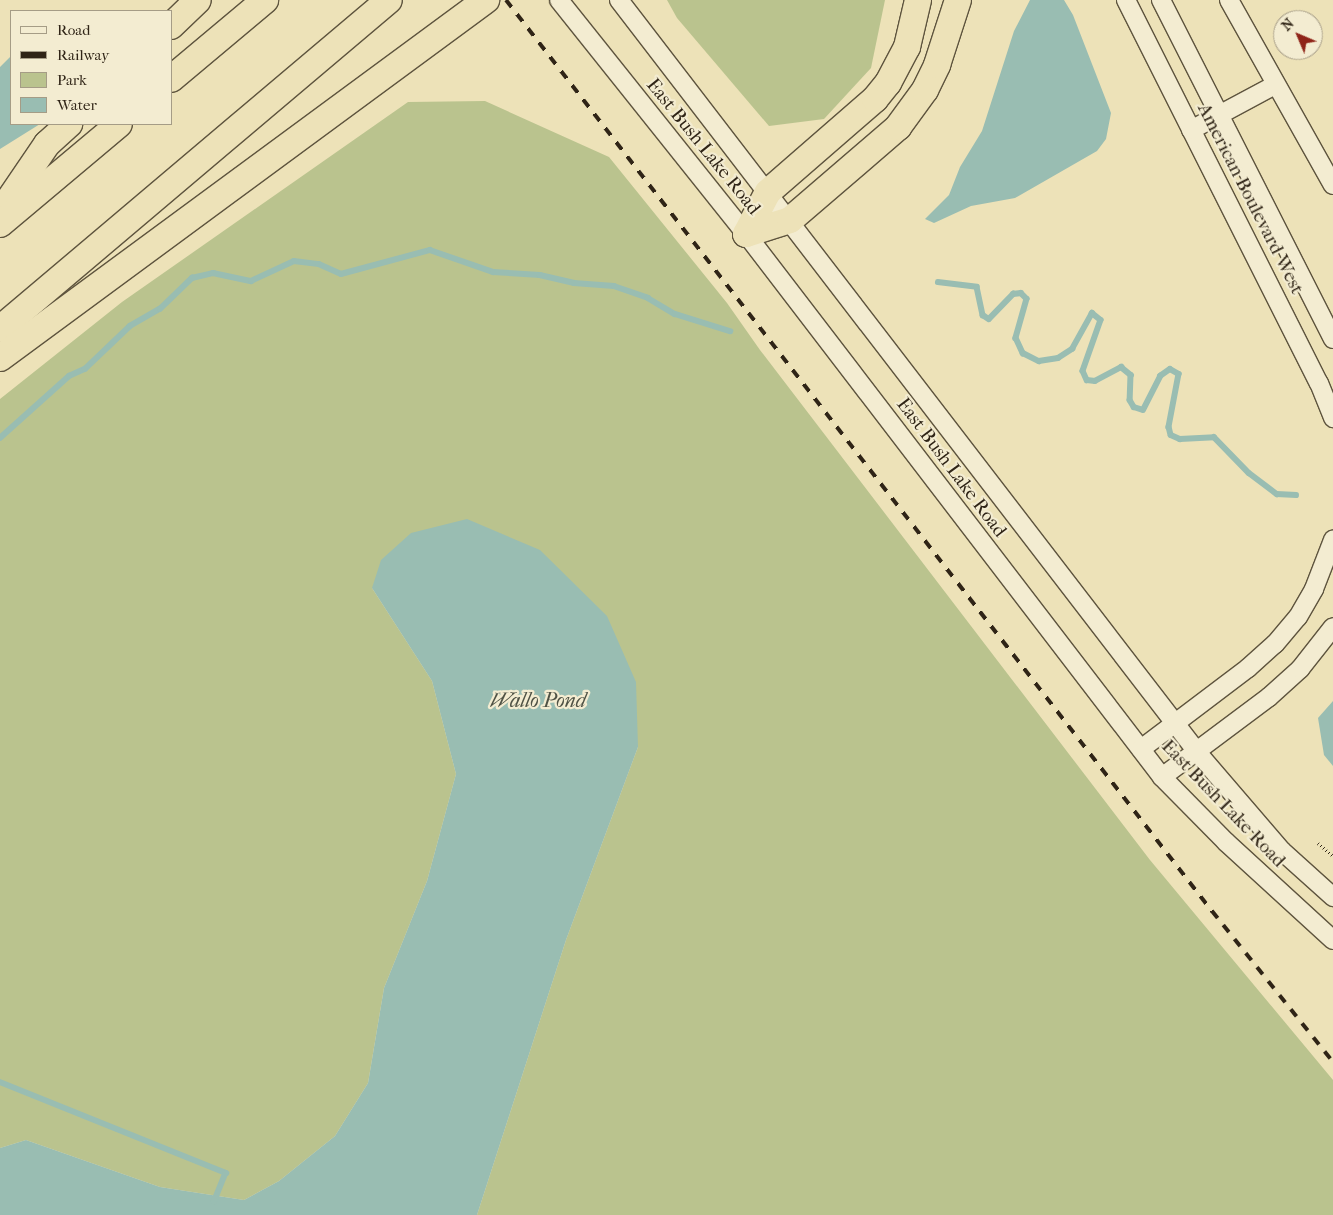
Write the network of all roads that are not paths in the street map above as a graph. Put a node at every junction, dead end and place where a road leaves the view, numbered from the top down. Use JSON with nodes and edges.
{"nodes":[{"id":1,"x":198,"y":0,"type":"edge"},
{"id":2,"x":265,"y":0,"type":"edge"},
{"id":3,"x":389,"y":0,"type":"edge"},
{"id":4,"x":486,"y":0,"type":"edge"},
{"id":5,"x":559,"y":0,"type":"edge"},
{"id":6,"x":619,"y":0,"type":"edge"},
{"id":7,"x":918,"y":0,"type":"edge"},
{"id":8,"x":958,"y":0,"type":"edge"},
{"id":9,"x":1126,"y":0,"type":"edge"},
{"id":10,"x":1161,"y":0,"type":"edge"},
{"id":11,"x":1229,"y":0,"type":"edge"},
{"id":12,"x":172,"y":25,"type":"edge"},
{"id":13,"x":172,"y":78,"type":"edge"},
{"id":14,"x":1275,"y":85,"type":"junction"},
{"id":15,"x":1220,"y":114,"type":"junction"},
{"id":16,"x":68,"y":125,"type":"edge"},
{"id":17,"x":117,"y":125,"type":"edge"},
{"id":18,"x":1191,"y":130,"type":"junction"},
{"id":19,"x":1333,"y":185,"type":"edge"},
{"id":20,"x":768,"y":192,"type":"junction"},
{"id":21,"x":0,"y":213,"type":"edge"},
{"id":22,"x":790,"y":220,"type":"junction"},
{"id":23,"x":0,"y":224,"type":"edge"},
{"id":24,"x":746,"y":234,"type":"junction"},
{"id":25,"x":0,"y":329,"type":"edge"},
{"id":26,"x":1333,"y":339,"type":"edge"},
{"id":27,"x":0,"y":358,"type":"edge"},
{"id":28,"x":1333,"y":418,"type":"edge"},
{"id":29,"x":1333,"y":540,"type":"edge"},
{"id":30,"x":1333,"y":627,"type":"edge"},
{"id":31,"x":1175,"y":722,"type":"junction"},
{"id":32,"x":1140,"y":749,"type":"junction"},
{"id":33,"x":1197,"y":752,"type":"junction"},
{"id":34,"x":1162,"y":777,"type":"junction"},
{"id":35,"x":1333,"y":897,"type":"edge"},
{"id":36,"x":1333,"y":940,"type":"edge"}],
"edges":[{"from":1,"to":12,"type":"highway"},
{"from":2,"to":13,"type":"highway"},
{"from":3,"to":25,"type":"highway"},
{"from":4,"to":27,"type":"highway"},
{"from":5,"to":24,"type":"street","name":"East Bush Lake Road"},
{"from":6,"to":20,"type":"street","name":"East Bush Lake Road"},
{"from":7,"to":20,"type":"highway"},
{"from":8,"to":22,"type":"highway"},
{"from":9,"to":18,"type":"street","name":"American Boulevard West"},
{"from":10,"to":15,"type":"street","name":"American Boulevard West"},
{"from":11,"to":14,"type":"street"},
{"from":14,"to":15,"type":"street"},
{"from":14,"to":19,"type":"street"},
{"from":15,"to":18,"type":"street"},
{"from":15,"to":26,"type":"street","name":"American Boulevard West"},
{"from":16,"to":21,"type":"highway"},
{"from":17,"to":23,"type":"highway"},
{"from":18,"to":28,"type":"street","name":"American Boulevard West"},
{"from":20,"to":22,"type":"street","name":"East Bush Lake Road"},
{"from":20,"to":24,"type":"highway"},
{"from":22,"to":24,"type":"highway"},
{"from":22,"to":31,"type":"street","name":"East Bush Lake Road"},
{"from":24,"to":32,"type":"street","name":"East Bush Lake Road"},
{"from":29,"to":31,"type":"street"},
{"from":30,"to":33,"type":"street"},
{"from":31,"to":32,"type":"street"},
{"from":31,"to":33,"type":"street","name":"East Bush Lake Road"},
{"from":32,"to":34,"type":"street","name":"East Bush Lake Road"},
{"from":33,"to":34,"type":"street"},
{"from":33,"to":35,"type":"street","name":"East Bush Lake Road"},
{"from":34,"to":36,"type":"street","name":"East Bush Lake Road"}]}
